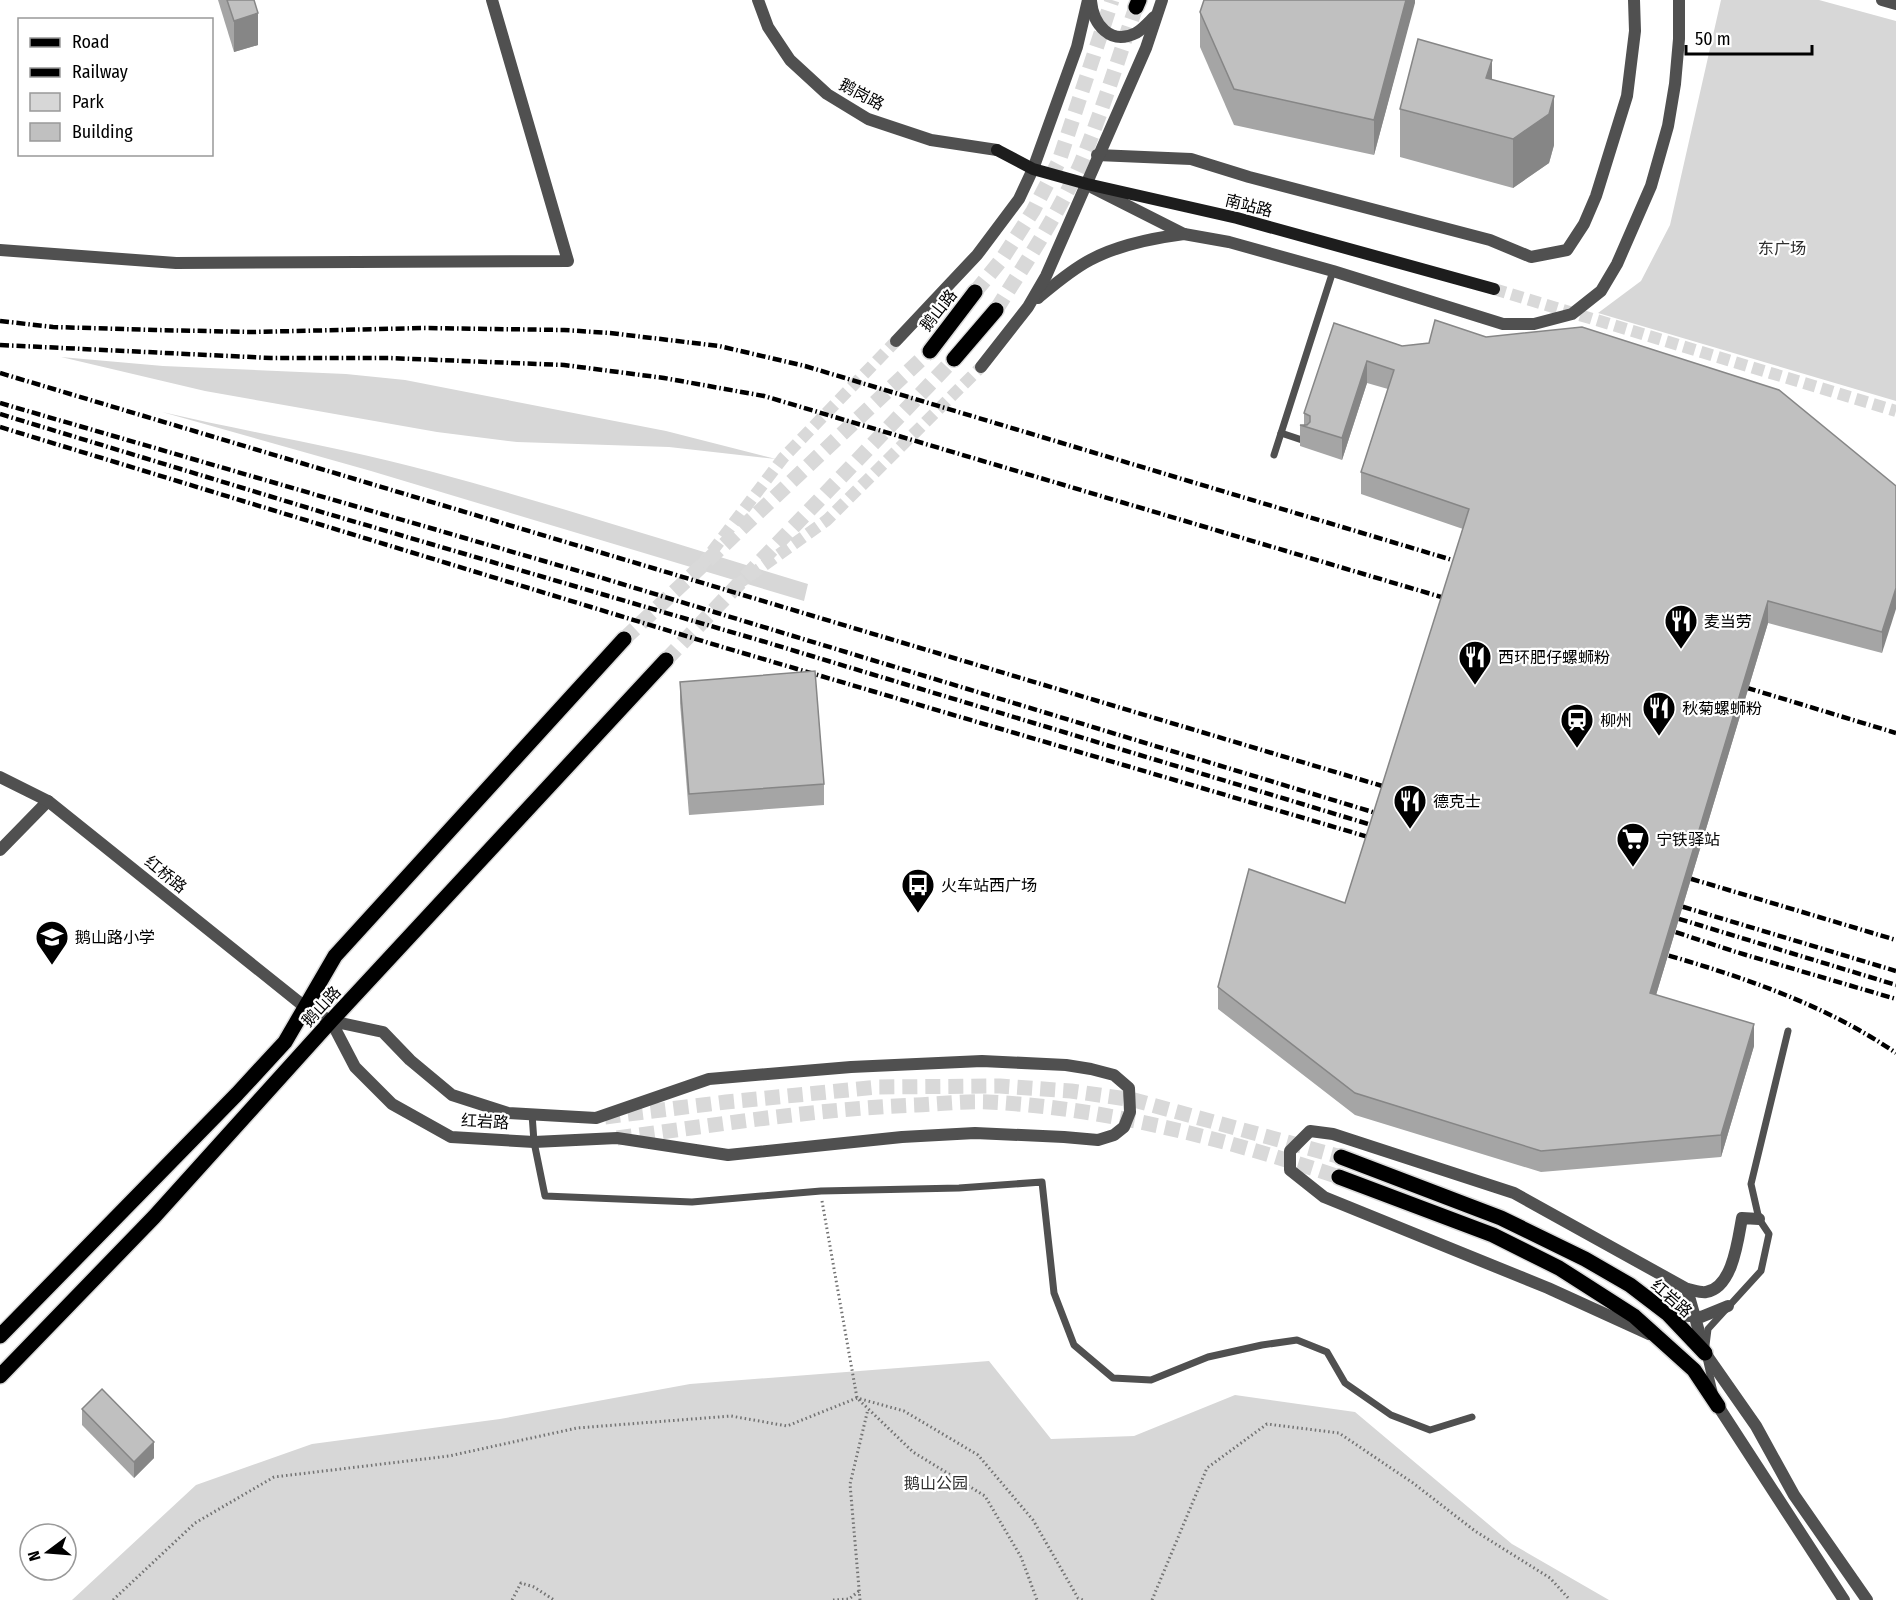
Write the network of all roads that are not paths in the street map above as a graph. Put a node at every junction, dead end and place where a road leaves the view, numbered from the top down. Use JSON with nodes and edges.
{"nodes":[{"id":1,"x":492,"y":0,"type":"edge"},
{"id":2,"x":758,"y":0,"type":"edge"},
{"id":3,"x":1089,"y":0,"type":"edge"},
{"id":4,"x":1162,"y":0,"type":"edge"},
{"id":5,"x":1634,"y":0,"type":"edge"},
{"id":6,"x":1679,"y":0,"type":"edge"},
{"id":7,"x":1882,"y":0,"type":"edge"},
{"id":8,"x":1896,"y":4,"type":"edge"},
{"id":9,"x":1156,"y":15,"type":"junction"},
{"id":10,"x":997,"y":150,"type":"joint"},
{"id":11,"x":1097,"y":155,"type":"junction"},
{"id":12,"x":1033,"y":169,"type":"junction"},
{"id":13,"x":1087,"y":184,"type":"junction"},
{"id":14,"x":1184,"y":234,"type":"junction"},
{"id":15,"x":0,"y":250,"type":"edge"},
{"id":16,"x":1333,"y":271,"type":"junction"},
{"id":17,"x":1494,"y":289,"type":"tunnel mouth"},
{"id":18,"x":975,"y":292,"type":"tunnel mouth"},
{"id":19,"x":1029,"y":307,"type":"junction"},
{"id":20,"x":996,"y":310,"type":"tunnel mouth"},
{"id":21,"x":896,"y":341,"type":"tunnel mouth"},
{"id":22,"x":930,"y":351,"type":"tunnel mouth"},
{"id":23,"x":954,"y":359,"type":"tunnel mouth"},
{"id":24,"x":981,"y":367,"type":"tunnel mouth"},
{"id":25,"x":1281,"y":434,"type":"junction"},
{"id":26,"x":1305,"y":441,"type":"edge"},
{"id":27,"x":1274,"y":455,"type":"dead end"},
{"id":28,"x":624,"y":639,"type":"tunnel mouth"},
{"id":29,"x":666,"y":660,"type":"tunnel mouth"},
{"id":30,"x":0,"y":777,"type":"edge"},
{"id":31,"x":48,"y":801,"type":"junction"},
{"id":32,"x":0,"y":850,"type":"edge"},
{"id":33,"x":305,"y":1007,"type":"junction"},
{"id":34,"x":331,"y":1021,"type":"junction"},
{"id":35,"x":1788,"y":1031,"type":"dead end"},
{"id":36,"x":532,"y":1114,"type":"junction"},
{"id":37,"x":534,"y":1142,"type":"junction"},
{"id":38,"x":1341,"y":1157,"type":"tunnel mouth"},
{"id":39,"x":1339,"y":1177,"type":"tunnel mouth"},
{"id":40,"x":1759,"y":1219,"type":"junction"},
{"id":41,"x":1687,"y":1289,"type":"junction"},
{"id":42,"x":1728,"y":1306,"type":"junction"},
{"id":43,"x":1668,"y":1314,"type":"junction"},
{"id":44,"x":0,"y":1336,"type":"edge"},
{"id":45,"x":1658,"y":1337,"type":"junction"},
{"id":46,"x":1705,"y":1353,"type":"junction"},
{"id":47,"x":0,"y":1376,"type":"edge"},
{"id":48,"x":1718,"y":1406,"type":"junction"},
{"id":49,"x":1472,"y":1417,"type":"dead end"},
{"id":50,"x":1844,"y":1600,"type":"edge"},
{"id":51,"x":1867,"y":1600,"type":"edge"}],
"edges":[{"from":1,"to":15,"type":"street"},
{"from":2,"to":10,"type":"street","name":"鹅岗路"},
{"from":3,"to":9,"type":"street"},
{"from":3,"to":12,"type":"street"},
{"from":4,"to":9,"type":"street"},
{"from":5,"to":11,"type":"street"},
{"from":6,"to":16,"type":"street"},
{"from":7,"to":8,"type":"street"},
{"from":9,"to":11,"type":"street"},
{"from":10,"to":12,"type":"main road","name":"南站路"},
{"from":11,"to":13,"type":"street"},
{"from":12,"to":13,"type":"main road","name":"南站路"},
{"from":12,"to":21,"type":"street"},
{"from":13,"to":14,"type":"street"},
{"from":13,"to":17,"type":"main road","name":"南站路"},
{"from":13,"to":19,"type":"street"},
{"from":14,"to":16,"type":"street"},
{"from":14,"to":19,"type":"street"},
{"from":16,"to":25,"type":"lane"},
{"from":18,"to":22,"type":"main road","name":"鹅山路"},
{"from":19,"to":24,"type":"street"},
{"from":20,"to":23,"type":"main road"},
{"from":25,"to":26,"type":"lane"},
{"from":25,"to":27,"type":"lane"},
{"from":28,"to":33,"type":"main road","name":"鹅山路"},
{"from":29,"to":34,"type":"main road","name":"鹅山路"},
{"from":30,"to":31,"type":"street","name":"红桥路"},
{"from":31,"to":32,"type":"street"},
{"from":31,"to":33,"type":"street","name":"红桥路"},
{"from":33,"to":34,"type":"street","name":"红岩路"},
{"from":33,"to":44,"type":"main road","name":"鹅山路"},
{"from":34,"to":36,"type":"street","name":"红岩路"},
{"from":34,"to":37,"type":"street","name":"红岩路"},
{"from":34,"to":47,"type":"main road","name":"鹅山路"},
{"from":35,"to":40,"type":"lane"},
{"from":36,"to":37,"type":"lane"},
{"from":36,"to":37,"type":"street","name":"红岩路"},
{"from":37,"to":49,"type":"lane"},
{"from":38,"to":43,"type":"main road","name":"红岩路"},
{"from":39,"to":45,"type":"main road"},
{"from":40,"to":41,"type":"street"},
{"from":40,"to":42,"type":"lane"},
{"from":41,"to":45,"type":"street"},
{"from":41,"to":46,"type":"street"},
{"from":42,"to":43,"type":"street"},
{"from":42,"to":46,"type":"lane"},
{"from":43,"to":46,"type":"main road","name":"红岩路"},
{"from":45,"to":48,"type":"main road"},
{"from":46,"to":48,"type":"lane"},
{"from":46,"to":51,"type":"street","name":"红岩路"},
{"from":48,"to":50,"type":"street"}]}
